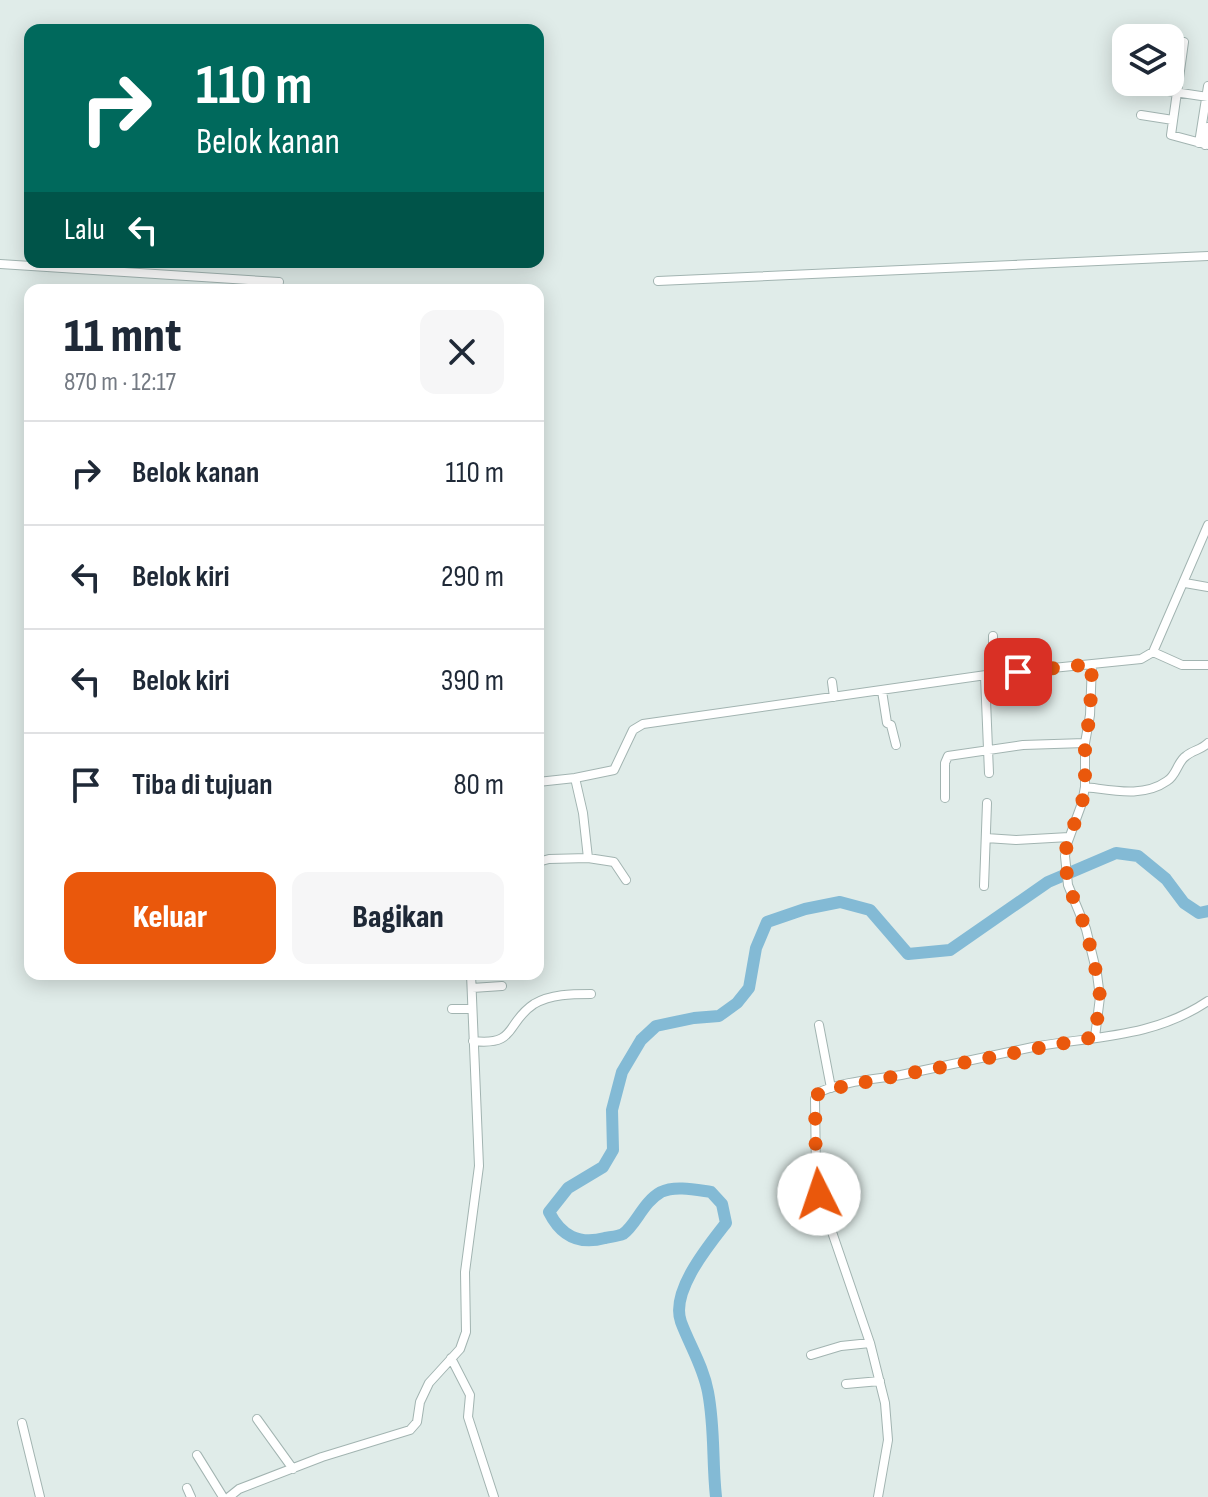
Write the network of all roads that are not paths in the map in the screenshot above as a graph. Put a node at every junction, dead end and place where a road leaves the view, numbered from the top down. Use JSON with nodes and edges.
{"nodes":[{"id":1,"x":1208,"y":86,"type":"edge"},
{"id":2,"x":1184,"y":93,"type":"edge"},
{"id":3,"x":1176,"y":96,"type":"edge"},
{"id":4,"x":1207,"y":97,"type":"edge"},
{"id":5,"x":1141,"y":115,"type":"dead end"},
{"id":6,"x":1173,"y":120,"type":"junction"},
{"id":7,"x":1208,"y":127,"type":"edge"},
{"id":8,"x":1204,"y":144,"type":"edge"},
{"id":9,"x":1208,"y":256,"type":"edge"},
{"id":10,"x":0,"y":264,"type":"edge"},
{"id":11,"x":24,"y":266,"type":"edge"},
{"id":12,"x":62,"y":268,"type":"edge"},
{"id":13,"x":658,"y":281,"type":"dead end"},
{"id":14,"x":279,"y":282,"type":"dead end"},
{"id":15,"x":1208,"y":525,"type":"edge"},
{"id":16,"x":1185,"y":583,"type":"junction"},
{"id":17,"x":1208,"y":587,"type":"edge"},
{"id":18,"x":993,"y":636,"type":"dead end"},
{"id":19,"x":1153,"y":652,"type":"junction"},
{"id":20,"x":1092,"y":664,"type":"junction"},
{"id":21,"x":1208,"y":665,"type":"edge"},
{"id":22,"x":989,"y":675,"type":"junction"},
{"id":23,"x":832,"y":682,"type":"dead end"},
{"id":24,"x":882,"y":691,"type":"junction"},
{"id":25,"x":834,"y":697,"type":"junction"},
{"id":26,"x":1085,"y":743,"type":"junction"},
{"id":27,"x":1208,"y":743,"type":"edge"},
{"id":28,"x":896,"y":745,"type":"dead end"},
{"id":29,"x":988,"y":749,"type":"junction"},
{"id":30,"x":989,"y":773,"type":"dead end"},
{"id":31,"x":575,"y":778,"type":"junction"},
{"id":32,"x":544,"y":781,"type":"edge"},
{"id":33,"x":1085,"y":787,"type":"junction"},
{"id":34,"x":945,"y":798,"type":"dead end"},
{"id":35,"x":987,"y":803,"type":"dead end"},
{"id":36,"x":1069,"y":837,"type":"junction"},
{"id":37,"x":986,"y":838,"type":"junction"},
{"id":38,"x":588,"y":858,"type":"junction"},
{"id":39,"x":544,"y":860,"type":"edge"},
{"id":40,"x":626,"y":880,"type":"dead end"},
{"id":41,"x":984,"y":886,"type":"dead end"},
{"id":42,"x":471,"y":980,"type":"edge"},
{"id":43,"x":502,"y":986,"type":"dead end"},
{"id":44,"x":472,"y":988,"type":"junction"},
{"id":45,"x":591,"y":994,"type":"dead end"},
{"id":46,"x":1208,"y":1001,"type":"edge"},
{"id":47,"x":452,"y":1009,"type":"dead end"},
{"id":48,"x":472,"y":1009,"type":"junction"},
{"id":49,"x":819,"y":1025,"type":"dead end"},
{"id":50,"x":1095,"y":1037,"type":"junction"},
{"id":51,"x":473,"y":1041,"type":"junction"},
{"id":52,"x":831,"y":1088,"type":"junction"},
{"id":53,"x":870,"y":1343,"type":"junction"},
{"id":54,"x":811,"y":1355,"type":"dead end"},
{"id":55,"x":451,"y":1358,"type":"junction"},
{"id":56,"x":880,"y":1381,"type":"junction"},
{"id":57,"x":846,"y":1384,"type":"dead end"},
{"id":58,"x":257,"y":1419,"type":"dead end"},
{"id":59,"x":22,"y":1423,"type":"dead end"},
{"id":60,"x":197,"y":1455,"type":"dead end"},
{"id":61,"x":293,"y":1469,"type":"junction"},
{"id":62,"x":40,"y":1497,"type":"edge"},
{"id":63,"x":226,"y":1497,"type":"edge"},
{"id":64,"x":494,"y":1497,"type":"edge"},
{"id":65,"x":878,"y":1497,"type":"edge"}],
"edges":[{"from":1,"to":4,"type":"street"},
{"from":2,"to":4,"type":"street"},
{"from":3,"to":6,"type":"street"},
{"from":4,"to":8,"type":"street"},
{"from":5,"to":6,"type":"street"},
{"from":6,"to":8,"type":"street"},
{"from":7,"to":8,"type":"street"},
{"from":9,"to":13,"type":"street"},
{"from":10,"to":11,"type":"street"},
{"from":12,"to":14,"type":"street"},
{"from":15,"to":16,"type":"street"},
{"from":16,"to":17,"type":"street"},
{"from":16,"to":19,"type":"street"},
{"from":18,"to":22,"type":"street"},
{"from":19,"to":20,"type":"street"},
{"from":19,"to":21,"type":"street"},
{"from":20,"to":22,"type":"street"},
{"from":20,"to":26,"type":"street"},
{"from":22,"to":24,"type":"street"},
{"from":22,"to":29,"type":"street"},
{"from":23,"to":25,"type":"street"},
{"from":24,"to":25,"type":"street"},
{"from":24,"to":28,"type":"street"},
{"from":25,"to":31,"type":"street"},
{"from":26,"to":29,"type":"street"},
{"from":26,"to":33,"type":"street"},
{"from":27,"to":33,"type":"street"},
{"from":29,"to":30,"type":"street"},
{"from":29,"to":34,"type":"street"},
{"from":31,"to":32,"type":"street"},
{"from":31,"to":38,"type":"street"},
{"from":33,"to":36,"type":"street"},
{"from":35,"to":37,"type":"street"},
{"from":36,"to":37,"type":"street"},
{"from":36,"to":50,"type":"street"},
{"from":37,"to":41,"type":"street"},
{"from":38,"to":39,"type":"street"},
{"from":38,"to":40,"type":"street"},
{"from":42,"to":44,"type":"street"},
{"from":43,"to":44,"type":"street"},
{"from":44,"to":48,"type":"street"},
{"from":45,"to":51,"type":"street"},
{"from":46,"to":50,"type":"street"},
{"from":47,"to":48,"type":"street"},
{"from":48,"to":51,"type":"street"},
{"from":49,"to":52,"type":"street"},
{"from":50,"to":52,"type":"street"},
{"from":51,"to":55,"type":"street"},
{"from":52,"to":53,"type":"street"},
{"from":53,"to":54,"type":"street"},
{"from":53,"to":56,"type":"street"},
{"from":55,"to":61,"type":"street"},
{"from":55,"to":64,"type":"street"},
{"from":56,"to":57,"type":"street"},
{"from":56,"to":65,"type":"street"},
{"from":58,"to":61,"type":"street"},
{"from":59,"to":62,"type":"street"},
{"from":60,"to":63,"type":"street"},
{"from":61,"to":63,"type":"street"}]}
